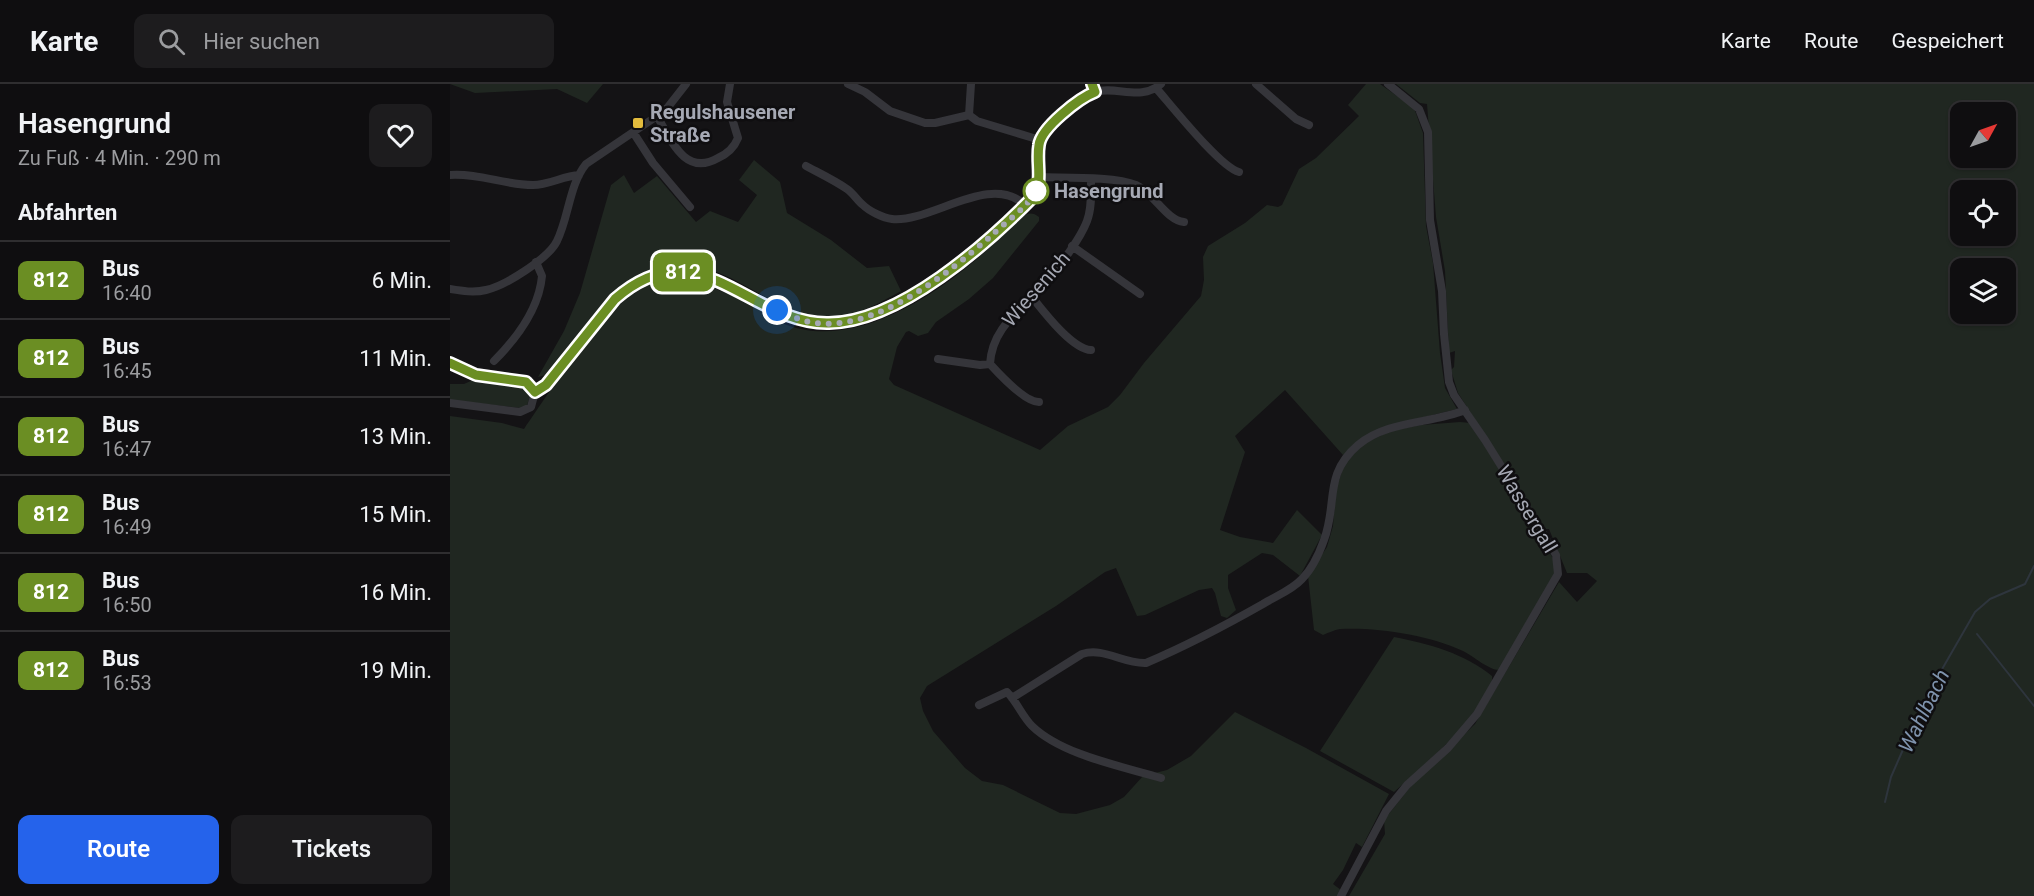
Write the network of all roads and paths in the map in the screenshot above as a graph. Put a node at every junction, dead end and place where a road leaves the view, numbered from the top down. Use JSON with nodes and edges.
{"nodes":[{"id":1,"x":686,"y":84,"type":"edge"},
{"id":2,"x":730,"y":84,"type":"edge"},
{"id":3,"x":848,"y":84,"type":"edge"},
{"id":4,"x":971,"y":84,"type":"edge"},
{"id":5,"x":1256,"y":84,"type":"edge"},
{"id":6,"x":1388,"y":84,"type":"edge"},
{"id":7,"x":1158,"y":86,"type":"edge"},
{"id":8,"x":1093,"y":88,"type":"edge"},
{"id":9,"x":969,"y":115,"type":"junction"},
{"id":10,"x":657,"y":117,"type":"junction"},
{"id":11,"x":1309,"y":125,"type":"dead end"},
{"id":12,"x":633,"y":132,"type":"junction"},
{"id":13,"x":1040,"y":140,"type":"junction"},
{"id":14,"x":806,"y":166,"type":"dead end"},
{"id":15,"x":1239,"y":172,"type":"dead end"},
{"id":16,"x":450,"y":175,"type":"edge"},
{"id":17,"x":579,"y":175,"type":"junction"},
{"id":18,"x":1039,"y":177,"type":"junction"},
{"id":19,"x":1091,"y":180,"type":"junction"},
{"id":20,"x":1025,"y":205,"type":"junction"},
{"id":21,"x":690,"y":207,"type":"dead end"},
{"id":22,"x":1184,"y":222,"type":"dead end"},
{"id":23,"x":1072,"y":246,"type":"junction"},
{"id":24,"x":536,"y":262,"type":"junction"},
{"id":25,"x":450,"y":289,"type":"edge"},
{"id":26,"x":1140,"y":294,"type":"dead end"},
{"id":27,"x":1032,"y":297,"type":"junction"},
{"id":28,"x":1091,"y":350,"type":"dead end"},
{"id":29,"x":938,"y":359,"type":"dead end"},
{"id":30,"x":494,"y":361,"type":"dead end"},
{"id":31,"x":450,"y":363,"type":"edge"},
{"id":32,"x":990,"y":364,"type":"junction"},
{"id":33,"x":535,"y":392,"type":"junction"},
{"id":34,"x":1039,"y":402,"type":"dead end"},
{"id":35,"x":450,"y":403,"type":"edge"},
{"id":36,"x":1465,"y":410,"type":"junction"},
{"id":37,"x":1012,"y":698,"type":"junction"},
{"id":38,"x":979,"y":705,"type":"dead end"},
{"id":39,"x":1161,"y":778,"type":"dead end"},
{"id":40,"x":1341,"y":896,"type":"edge"}],
"edges":[{"from":1,"to":10,"type":"street"},
{"from":2,"to":10,"type":"street"},
{"from":3,"to":9,"type":"street"},
{"from":4,"to":9,"type":"street"},
{"from":5,"to":11,"type":"street"},
{"from":6,"to":36,"type":"street","name":"Wassergall"},
{"from":7,"to":8,"type":"street"},
{"from":7,"to":15,"type":"street"},
{"from":8,"to":13,"type":"street"},
{"from":9,"to":13,"type":"street"},
{"from":10,"to":12,"type":"street"},
{"from":12,"to":17,"type":"street"},
{"from":12,"to":21,"type":"street"},
{"from":13,"to":18,"type":"street"},
{"from":14,"to":20,"type":"street"},
{"from":16,"to":17,"type":"street"},
{"from":17,"to":24,"type":"street"},
{"from":18,"to":19,"type":"street"},
{"from":18,"to":20,"type":"street"},
{"from":19,"to":22,"type":"street"},
{"from":19,"to":23,"type":"street","name":"Wiesenich"},
{"from":20,"to":33,"type":"street"},
{"from":23,"to":26,"type":"street"},
{"from":23,"to":27,"type":"street","name":"Wiesenich"},
{"from":24,"to":25,"type":"street"},
{"from":24,"to":30,"type":"street"},
{"from":27,"to":28,"type":"street"},
{"from":27,"to":32,"type":"street","name":"Wiesenich"},
{"from":29,"to":32,"type":"street"},
{"from":31,"to":33,"type":"street"},
{"from":32,"to":34,"type":"street"},
{"from":33,"to":35,"type":"street"},
{"from":36,"to":37,"type":"street"},
{"from":36,"to":40,"type":"street","name":"Wassergall"},
{"from":37,"to":38,"type":"street"},
{"from":37,"to":39,"type":"street"}]}
